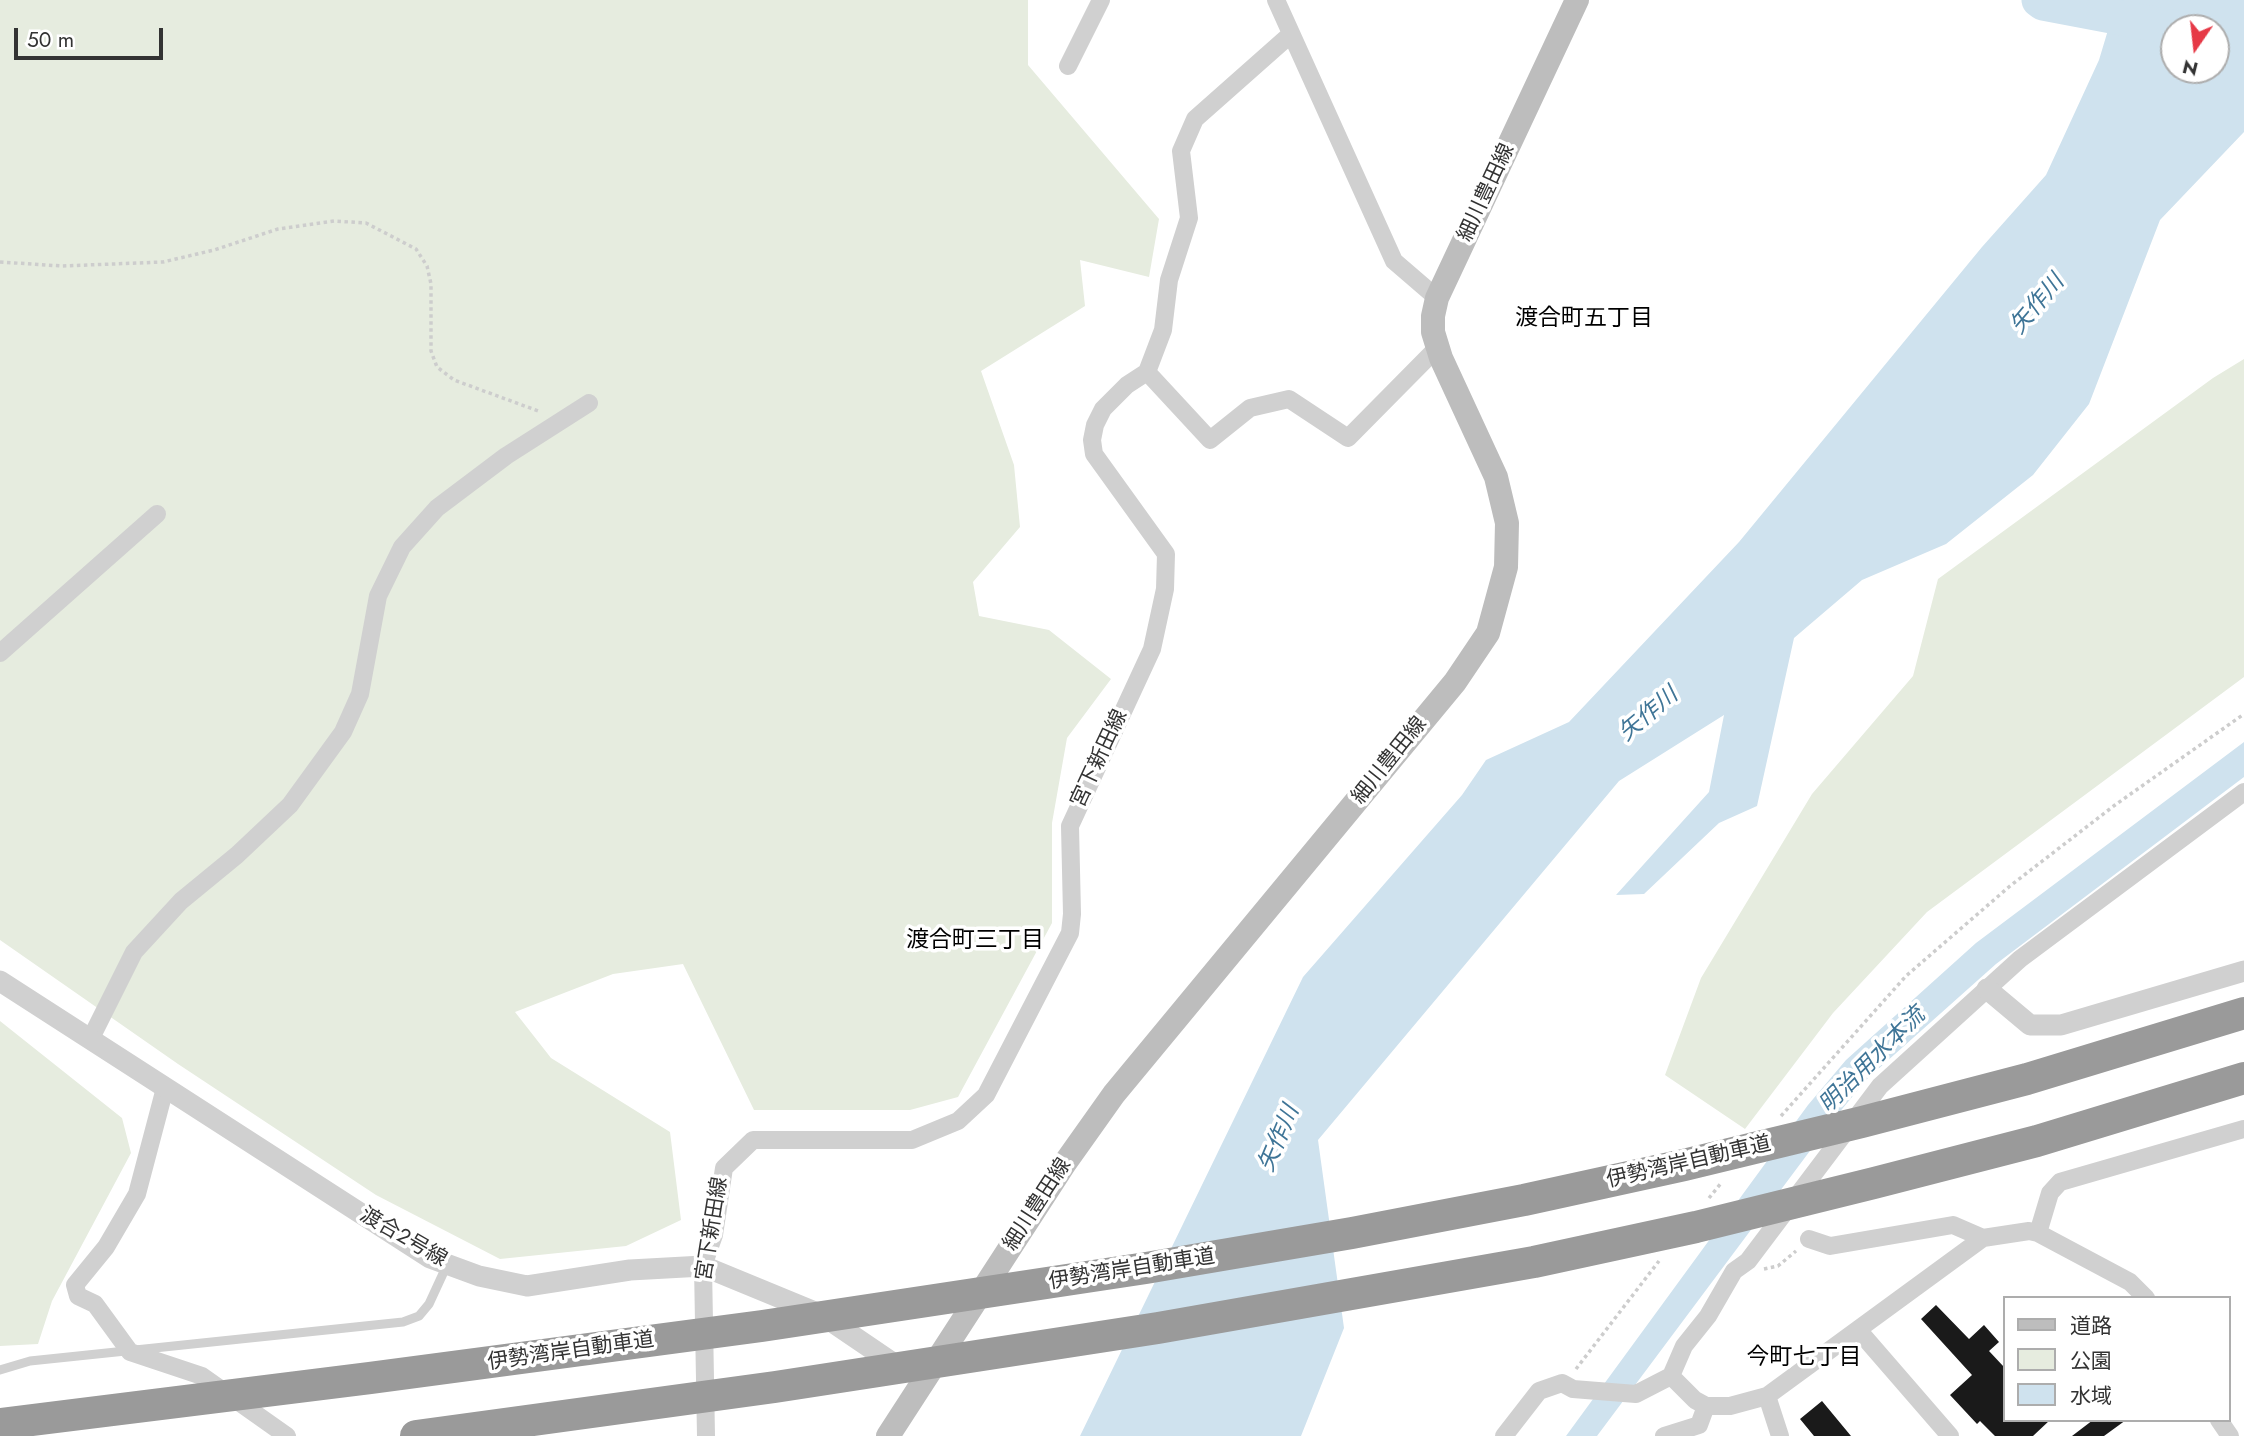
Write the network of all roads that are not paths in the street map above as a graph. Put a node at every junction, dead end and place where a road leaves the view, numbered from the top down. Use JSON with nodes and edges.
{"nodes":[{"id":1,"x":1101,"y":0,"type":"edge"},
{"id":2,"x":1276,"y":0,"type":"edge"},
{"id":3,"x":1577,"y":0,"type":"edge"},
{"id":4,"x":1291,"y":34,"type":"junction"},
{"id":5,"x":1068,"y":66,"type":"dead end"},
{"id":6,"x":1437,"y":298,"type":"junction"},
{"id":7,"x":1438,"y":347,"type":"junction"},
{"id":8,"x":1147,"y":372,"type":"junction"},
{"id":9,"x":589,"y":403,"type":"dead end"},
{"id":10,"x":157,"y":514,"type":"dead end"},
{"id":11,"x":0,"y":653,"type":"edge"},
{"id":12,"x":2244,"y":792,"type":"edge"},
{"id":13,"x":2244,"y":971,"type":"edge"},
{"id":14,"x":0,"y":981,"type":"edge"},
{"id":15,"x":1987,"y":989,"type":"junction"},
{"id":16,"x":2244,"y":1013,"type":"edge"},
{"id":17,"x":90,"y":1040,"type":"junction"},
{"id":18,"x":2244,"y":1078,"type":"edge"},
{"id":19,"x":164,"y":1088,"type":"junction"},
{"id":20,"x":2244,"y":1129,"type":"edge"},
{"id":21,"x":2038,"y":1233,"type":"junction"},
{"id":22,"x":1983,"y":1238,"type":"junction"},
{"id":23,"x":1809,"y":1240,"type":"road end"},
{"id":24,"x":447,"y":1265,"type":"junction"},
{"id":25,"x":703,"y":1266,"type":"junction"},
{"id":26,"x":2144,"y":1296,"type":"edge"},
{"id":27,"x":1859,"y":1331,"type":"junction"},
{"id":28,"x":130,"y":1352,"type":"junction"},
{"id":29,"x":0,"y":1370,"type":"edge"},
{"id":30,"x":1671,"y":1376,"type":"junction"},
{"id":31,"x":370,"y":1378,"type":"junction"},
{"id":32,"x":922,"y":1383,"type":"junction"},
{"id":33,"x":1768,"y":1396,"type":"junction"},
{"id":34,"x":1706,"y":1406,"type":"junction"},
{"id":35,"x":0,"y":1407,"type":"edge"},
{"id":36,"x":0,"y":1424,"type":"edge"},
{"id":37,"x":287,"y":1436,"type":"edge"},
{"id":38,"x":416,"y":1436,"type":"edge"},
{"id":39,"x":706,"y":1436,"type":"edge"},
{"id":40,"x":888,"y":1436,"type":"edge"},
{"id":41,"x":1504,"y":1436,"type":"edge"},
{"id":42,"x":1664,"y":1436,"type":"edge"},
{"id":43,"x":1780,"y":1436,"type":"edge"},
{"id":44,"x":1950,"y":1436,"type":"edge"}],
"edges":[{"from":1,"to":5,"type":"street"},
{"from":2,"to":4,"type":"street"},
{"from":3,"to":6,"type":"main road","name":"細川豊田線"},
{"from":4,"to":6,"type":"street"},
{"from":4,"to":8,"type":"street"},
{"from":6,"to":7,"type":"main road","name":"細川豊田線"},
{"from":7,"to":8,"type":"street"},
{"from":7,"to":32,"type":"main road","name":"細川豊田線"},
{"from":8,"to":25,"type":"street","name":"宮下新田線"},
{"from":9,"to":17,"type":"street"},
{"from":10,"to":11,"type":"street"},
{"from":12,"to":15,"type":"street"},
{"from":13,"to":15,"type":"street"},
{"from":14,"to":17,"type":"street","name":"渡合２号線"},
{"from":15,"to":30,"type":"street"},
{"from":16,"to":31,"type":"highway","name":"伊勢湾岸自動車道","bridge":true},
{"from":17,"to":19,"type":"street","name":"渡合２号線"},
{"from":18,"to":38,"type":"highway","bridge":true},
{"from":19,"to":24,"type":"street","name":"渡合２号線"},
{"from":19,"to":28,"type":"street"},
{"from":20,"to":21,"type":"street"},
{"from":21,"to":22,"type":"street"},
{"from":21,"to":26,"type":"street"},
{"from":22,"to":23,"type":"street"},
{"from":22,"to":27,"type":"street"},
{"from":24,"to":25,"type":"street","name":"渡合２号線"},
{"from":24,"to":28,"type":"lane"},
{"from":25,"to":32,"type":"street","name":"渡合２号線"},
{"from":25,"to":39,"type":"street","name":"宮下新田線"},
{"from":27,"to":33,"type":"street"},
{"from":27,"to":44,"type":"street"},
{"from":28,"to":29,"type":"lane"},
{"from":28,"to":37,"type":"street"},
{"from":30,"to":34,"type":"street"},
{"from":30,"to":41,"type":"street"},
{"from":31,"to":35,"type":"highway","bridge":true},
{"from":31,"to":36,"type":"highway","name":"伊勢湾岸自動車道","bridge":true},
{"from":32,"to":40,"type":"main road","name":"細川豊田線"},
{"from":33,"to":34,"type":"street"},
{"from":33,"to":43,"type":"street"},
{"from":34,"to":42,"type":"street"}]}
